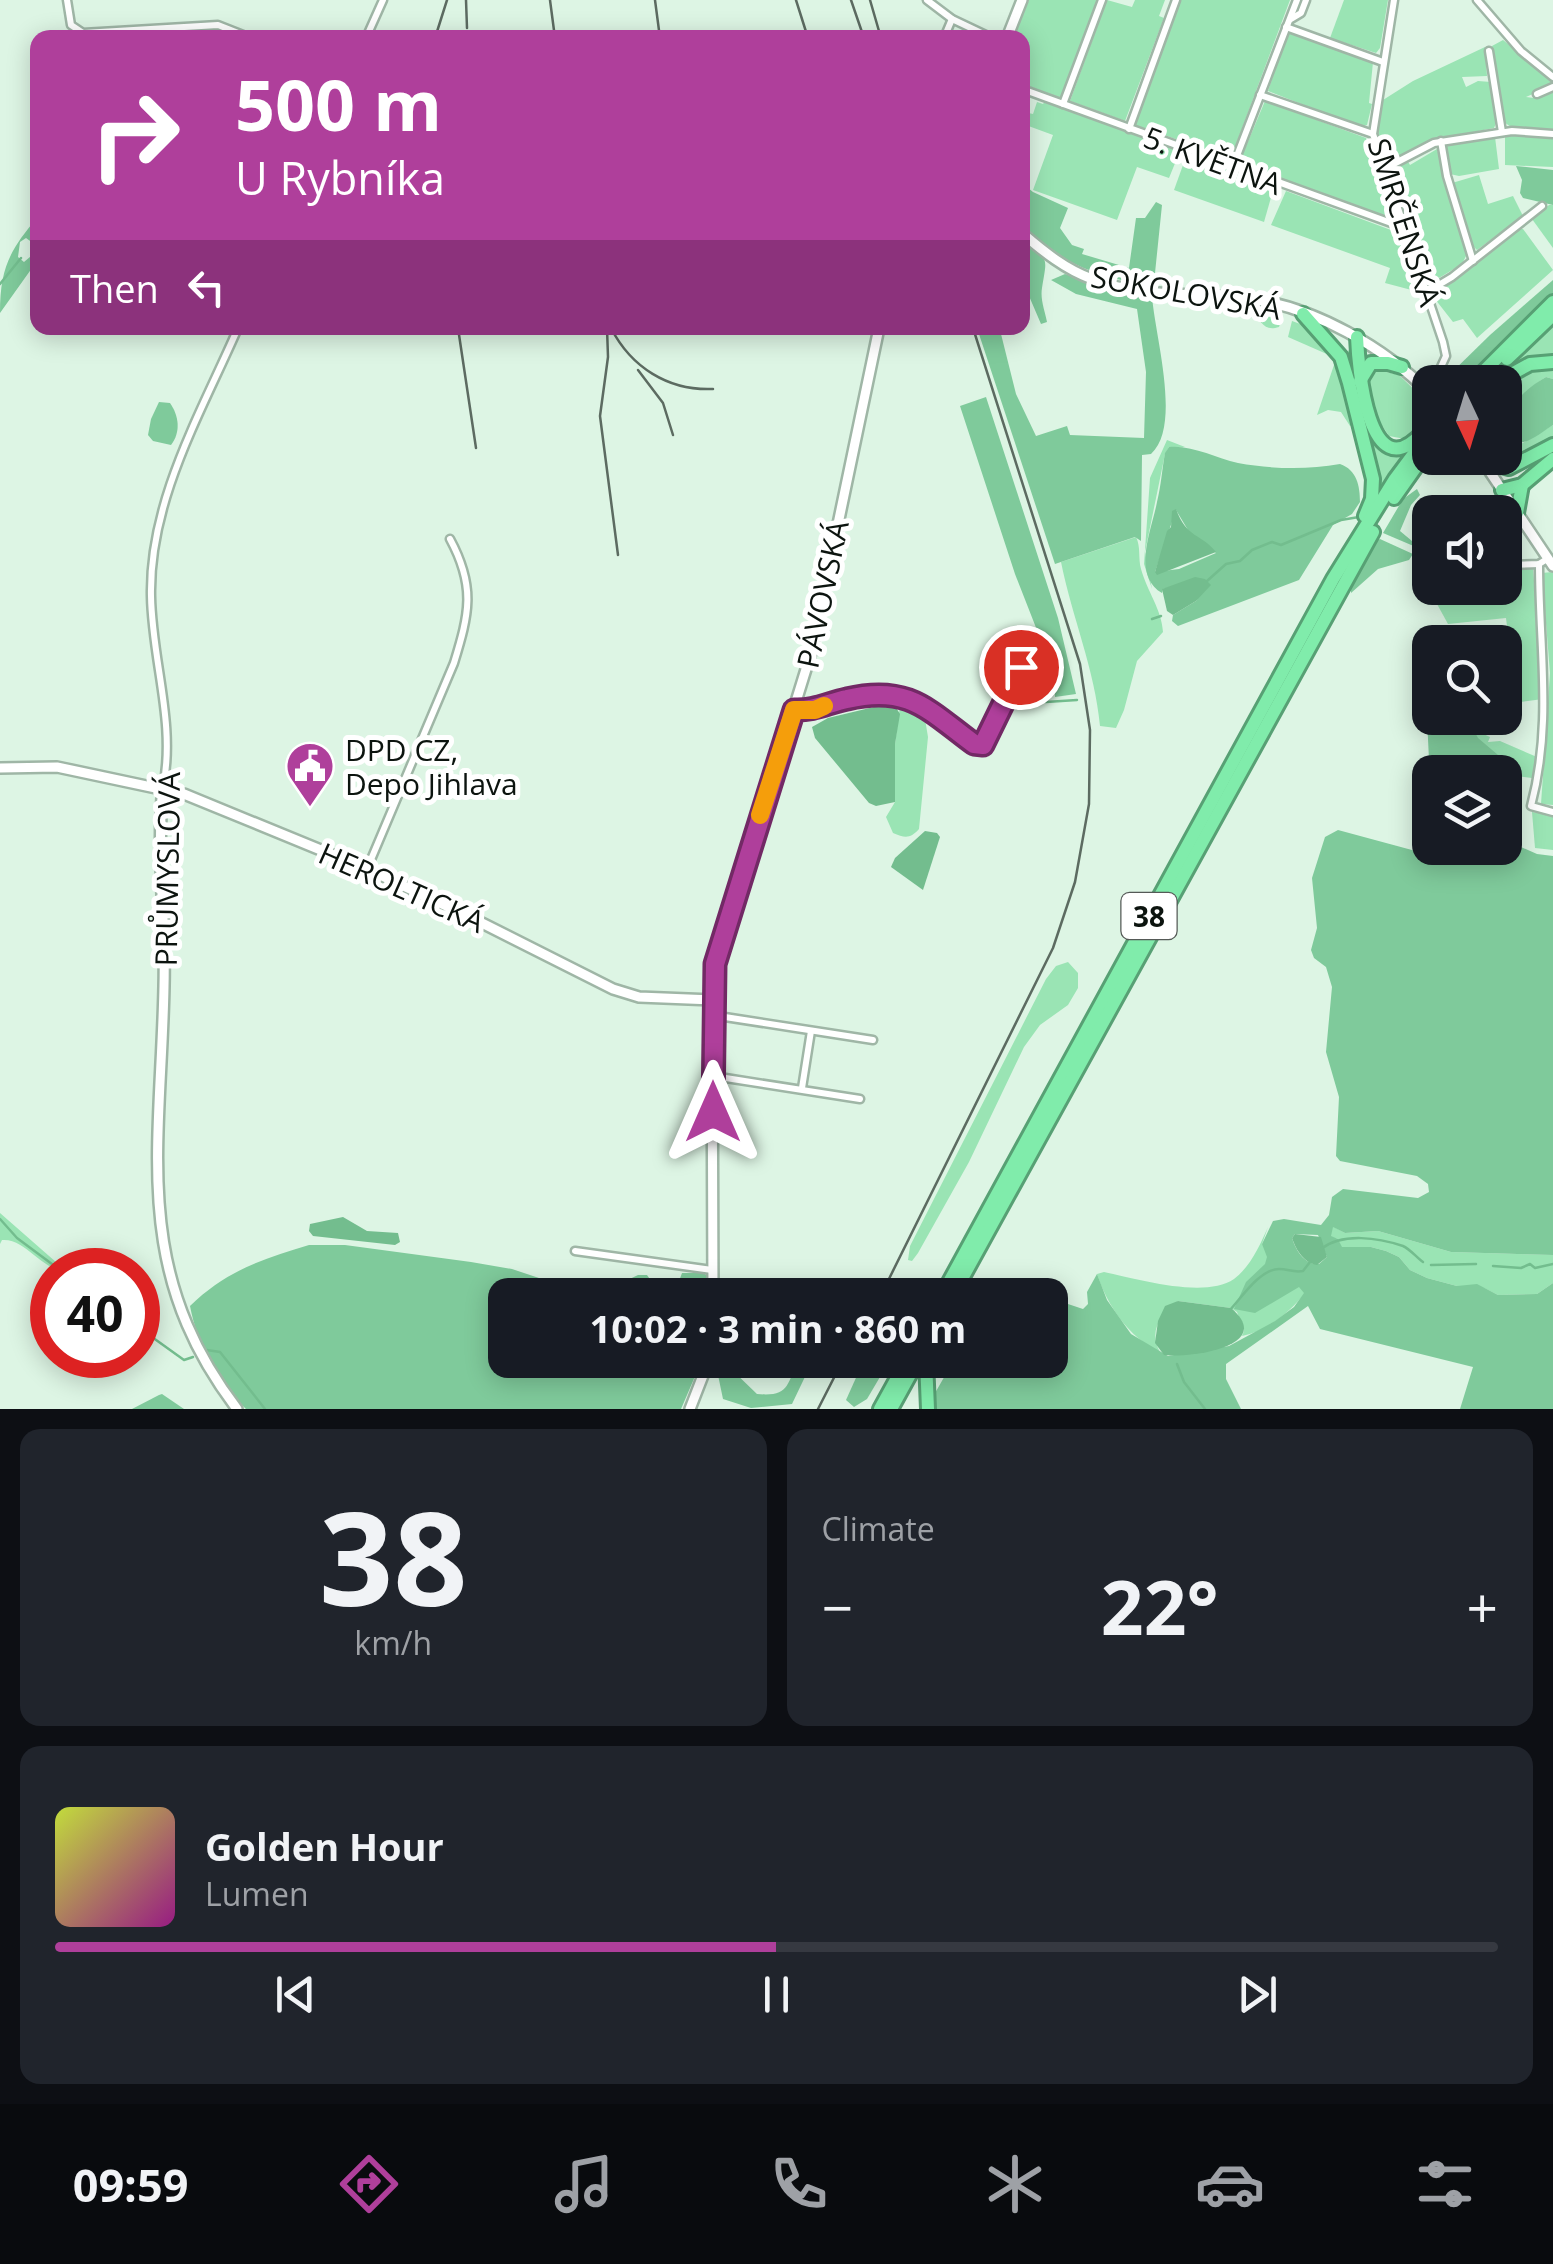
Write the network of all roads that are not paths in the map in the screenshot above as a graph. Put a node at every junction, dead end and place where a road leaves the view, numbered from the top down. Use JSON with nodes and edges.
{"nodes":[{"id":1,"x":67,"y":0,"type":"edge"},
{"id":2,"x":383,"y":0,"type":"edge"},
{"id":3,"x":927,"y":0,"type":"edge"},
{"id":4,"x":942,"y":0,"type":"edge"},
{"id":5,"x":1022,"y":0,"type":"edge"},
{"id":6,"x":1102,"y":0,"type":"edge"},
{"id":7,"x":1176,"y":0,"type":"edge"},
{"id":8,"x":1298,"y":0,"type":"edge"},
{"id":9,"x":1306,"y":0,"type":"edge"},
{"id":10,"x":1394,"y":0,"type":"edge"},
{"id":11,"x":1477,"y":0,"type":"edge"},
{"id":12,"x":942,"y":12,"type":"junction"},
{"id":13,"x":952,"y":19,"type":"junction"},
{"id":14,"x":1288,"y":23,"type":"junction"},
{"id":15,"x":80,"y":30,"type":"edge"},
{"id":16,"x":141,"y":30,"type":"edge"},
{"id":17,"x":229,"y":30,"type":"edge"},
{"id":18,"x":370,"y":30,"type":"edge"},
{"id":19,"x":947,"y":30,"type":"edge"},
{"id":20,"x":975,"y":30,"type":"edge"},
{"id":21,"x":1010,"y":30,"type":"edge"},
{"id":22,"x":1489,"y":50,"type":"dead end"},
{"id":23,"x":1383,"y":62,"type":"junction"},
{"id":24,"x":1553,"y":77,"type":"edge"},
{"id":25,"x":1553,"y":86,"type":"edge"},
{"id":26,"x":1030,"y":92,"type":"edge"},
{"id":27,"x":1537,"y":94,"type":"dead end"},
{"id":28,"x":1260,"y":95,"type":"junction"},
{"id":29,"x":1063,"y":104,"type":"junction"},
{"id":30,"x":1129,"y":129,"type":"junction"},
{"id":31,"x":1502,"y":132,"type":"junction"},
{"id":32,"x":1373,"y":134,"type":"junction"},
{"id":33,"x":1553,"y":134,"type":"edge"},
{"id":34,"x":1441,"y":141,"type":"junction"},
{"id":35,"x":1233,"y":166,"type":"junction"},
{"id":36,"x":1384,"y":168,"type":"junction"},
{"id":37,"x":1542,"y":206,"type":"dead end"},
{"id":38,"x":1405,"y":228,"type":"junction"},
{"id":39,"x":1030,"y":240,"type":"edge"},
{"id":40,"x":1473,"y":261,"type":"junction"},
{"id":41,"x":1426,"y":292,"type":"junction"},
{"id":42,"x":1553,"y":302,"type":"edge"},
{"id":43,"x":1303,"y":314,"type":"junction"},
{"id":44,"x":1553,"y":314,"type":"edge"},
{"id":45,"x":235,"y":335,"type":"edge"},
{"id":46,"x":878,"y":335,"type":"edge"},
{"id":47,"x":1357,"y":337,"type":"junction"},
{"id":48,"x":1341,"y":356,"type":"junction"},
{"id":49,"x":1553,"y":362,"type":"edge"},
{"id":50,"x":1442,"y":365,"type":"edge"},
{"id":51,"x":1495,"y":365,"type":"edge"},
{"id":52,"x":1497,"y":365,"type":"edge"},
{"id":53,"x":1402,"y":368,"type":"junction"},
{"id":54,"x":1522,"y":368,"type":"edge"},
{"id":55,"x":1412,"y":375,"type":"edge"},
{"id":56,"x":1360,"y":381,"type":"junction"},
{"id":57,"x":1412,"y":440,"type":"edge"},
{"id":58,"x":1553,"y":446,"type":"edge"},
{"id":59,"x":1412,"y":458,"type":"edge"},
{"id":60,"x":1553,"y":459,"type":"edge"},
{"id":61,"x":1522,"y":461,"type":"edge"},
{"id":62,"x":1412,"y":469,"type":"edge"},
{"id":63,"x":1492,"y":475,"type":"edge"},
{"id":64,"x":1505,"y":475,"type":"edge"},
{"id":65,"x":1522,"y":486,"type":"junction"},
{"id":66,"x":1500,"y":488,"type":"junction"},
{"id":67,"x":1504,"y":495,"type":"edge"},
{"id":68,"x":1520,"y":495,"type":"edge"},
{"id":69,"x":1374,"y":514,"type":"junction"},
{"id":70,"x":1522,"y":523,"type":"edge"},
{"id":71,"x":1360,"y":538,"type":"junction"},
{"id":72,"x":450,"y":539,"type":"dead end"},
{"id":73,"x":1546,"y":563,"type":"edge"},
{"id":74,"x":1021,"y":667,"type":"dead end"},
{"id":75,"x":794,"y":710,"type":"junction"},
{"id":76,"x":0,"y":768,"type":"edge"},
{"id":77,"x":163,"y":787,"type":"junction"},
{"id":78,"x":1553,"y":812,"type":"edge"},
{"id":79,"x":367,"y":870,"type":"junction"},
{"id":80,"x":712,"y":1000,"type":"junction"},
{"id":81,"x":712,"y":1015,"type":"junction"},
{"id":82,"x":811,"y":1031,"type":"junction"},
{"id":83,"x":873,"y":1040,"type":"dead end"},
{"id":84,"x":713,"y":1076,"type":"junction"},
{"id":85,"x":802,"y":1088,"type":"junction"},
{"id":86,"x":860,"y":1099,"type":"dead end"},
{"id":87,"x":575,"y":1251,"type":"dead end"},
{"id":88,"x":713,"y":1270,"type":"junction"},
{"id":89,"x":713,"y":1278,"type":"edge"},
{"id":90,"x":951,"y":1278,"type":"edge"},
{"id":91,"x":962,"y":1278,"type":"edge"},
{"id":92,"x":701,"y":1378,"type":"edge"},
{"id":93,"x":897,"y":1378,"type":"edge"},
{"id":94,"x":908,"y":1378,"type":"edge"},
{"id":95,"x":927,"y":1378,"type":"edge"},
{"id":96,"x":237,"y":1409,"type":"edge"},
{"id":97,"x":690,"y":1409,"type":"edge"},
{"id":98,"x":880,"y":1409,"type":"edge"},
{"id":99,"x":891,"y":1409,"type":"edge"},
{"id":100,"x":928,"y":1409,"type":"edge"}],
"edges":[{"from":1,"to":15,"type":"street"},
{"from":2,"to":18,"type":"street"},
{"from":3,"to":12,"type":"street"},
{"from":4,"to":12,"type":"street"},
{"from":5,"to":21,"type":"street"},
{"from":6,"to":29,"type":"street"},
{"from":7,"to":30,"type":"street"},
{"from":8,"to":14,"type":"street"},
{"from":9,"to":14,"type":"street"},
{"from":10,"to":23,"type":"street","name":"SMRČENSKÁ"},
{"from":11,"to":24,"type":"street"},
{"from":12,"to":13,"type":"street"},
{"from":13,"to":19,"type":"street"},
{"from":13,"to":20,"type":"street"},
{"from":14,"to":23,"type":"street"},
{"from":14,"to":28,"type":"street"},
{"from":16,"to":17,"type":"street"},
{"from":22,"to":31,"type":"street"},
{"from":23,"to":32,"type":"street","name":"SMRČENSKÁ"},
{"from":25,"to":27,"type":"street"},
{"from":26,"to":29,"type":"street","name":"5. KVĚTNA"},
{"from":28,"to":32,"type":"street"},
{"from":28,"to":35,"type":"street"},
{"from":29,"to":30,"type":"street","name":"5. KVĚTNA"},
{"from":30,"to":35,"type":"street","name":"5. KVĚTNA"},
{"from":31,"to":33,"type":"street"},
{"from":31,"to":34,"type":"street"},
{"from":32,"to":36,"type":"street","name":"SMRČENSKÁ"},
{"from":34,"to":36,"type":"street"},
{"from":34,"to":40,"type":"street"},
{"from":35,"to":38,"type":"street","name":"5. KVĚTNA"},
{"from":36,"to":38,"type":"street","name":"SMRČENSKÁ"},
{"from":37,"to":40,"type":"street"},
{"from":38,"to":41,"type":"street","name":"SMRČENSKÁ"},
{"from":39,"to":43,"type":"street","name":"SOKOLOVSKÁ"},
{"from":40,"to":41,"type":"street"},
{"from":41,"to":50,"type":"street","name":"SMRČENSKÁ"},
{"from":42,"to":51,"type":"highway"},
{"from":43,"to":47,"type":"street","name":"SOKOLOVSKÁ"},
{"from":43,"to":48,"type":"highway"},
{"from":44,"to":52,"type":"highway"},
{"from":45,"to":77,"type":"street","name":"PRŮMYSLOVÁ"},
{"from":46,"to":75,"type":"street","name":"PÁVOVSKÁ"},
{"from":47,"to":48,"type":"highway"},
{"from":47,"to":53,"type":"street","name":"SOKOLOVSKÁ"},
{"from":47,"to":56,"type":"highway"},
{"from":48,"to":69,"type":"highway"},
{"from":49,"to":54,"type":"highway"},
{"from":53,"to":55,"type":"street","name":"SOKOLOVSKÁ"},
{"from":53,"to":56,"type":"highway"},
{"from":56,"to":57,"type":"highway"},
{"from":58,"to":61,"type":"highway"},
{"from":59,"to":69,"type":"highway"},
{"from":60,"to":65,"type":"highway"},
{"from":62,"to":69,"type":"highway"},
{"from":63,"to":66,"type":"street"},
{"from":64,"to":66,"type":"highway"},
{"from":65,"to":66,"type":"highway"},
{"from":65,"to":68,"type":"highway"},
{"from":66,"to":67,"type":"street"},
{"from":69,"to":71,"type":"highway"},
{"from":70,"to":73,"type":"street"},
{"from":71,"to":90,"type":"highway","number":"38"},
{"from":71,"to":91,"type":"highway","number":"38"},
{"from":72,"to":79,"type":"street"},
{"from":73,"to":78,"type":"street"},
{"from":74,"to":75,"type":"street"},
{"from":75,"to":80,"type":"street","name":"PÁVOVSKÁ"},
{"from":76,"to":77,"type":"street","name":"HEROLTICKÁ"},
{"from":77,"to":79,"type":"street","name":"HEROLTICKÁ"},
{"from":77,"to":96,"type":"street","name":"PRŮMYSLOVÁ"},
{"from":79,"to":80,"type":"street","name":"HEROLTICKÁ"},
{"from":80,"to":81,"type":"street","name":"PÁVOVSKÁ"},
{"from":81,"to":82,"type":"street"},
{"from":81,"to":84,"type":"street","name":"PÁVOVSKÁ"},
{"from":82,"to":83,"type":"street"},
{"from":82,"to":85,"type":"street"},
{"from":84,"to":85,"type":"street"},
{"from":84,"to":88,"type":"street","name":"PÁVOVSKÁ"},
{"from":85,"to":86,"type":"street"},
{"from":87,"to":88,"type":"street"},
{"from":88,"to":89,"type":"street","name":"PÁVOVSKÁ"},
{"from":92,"to":97,"type":"street"},
{"from":93,"to":98,"type":"highway"},
{"from":94,"to":99,"type":"highway"},
{"from":95,"to":100,"type":"highway"}]}
